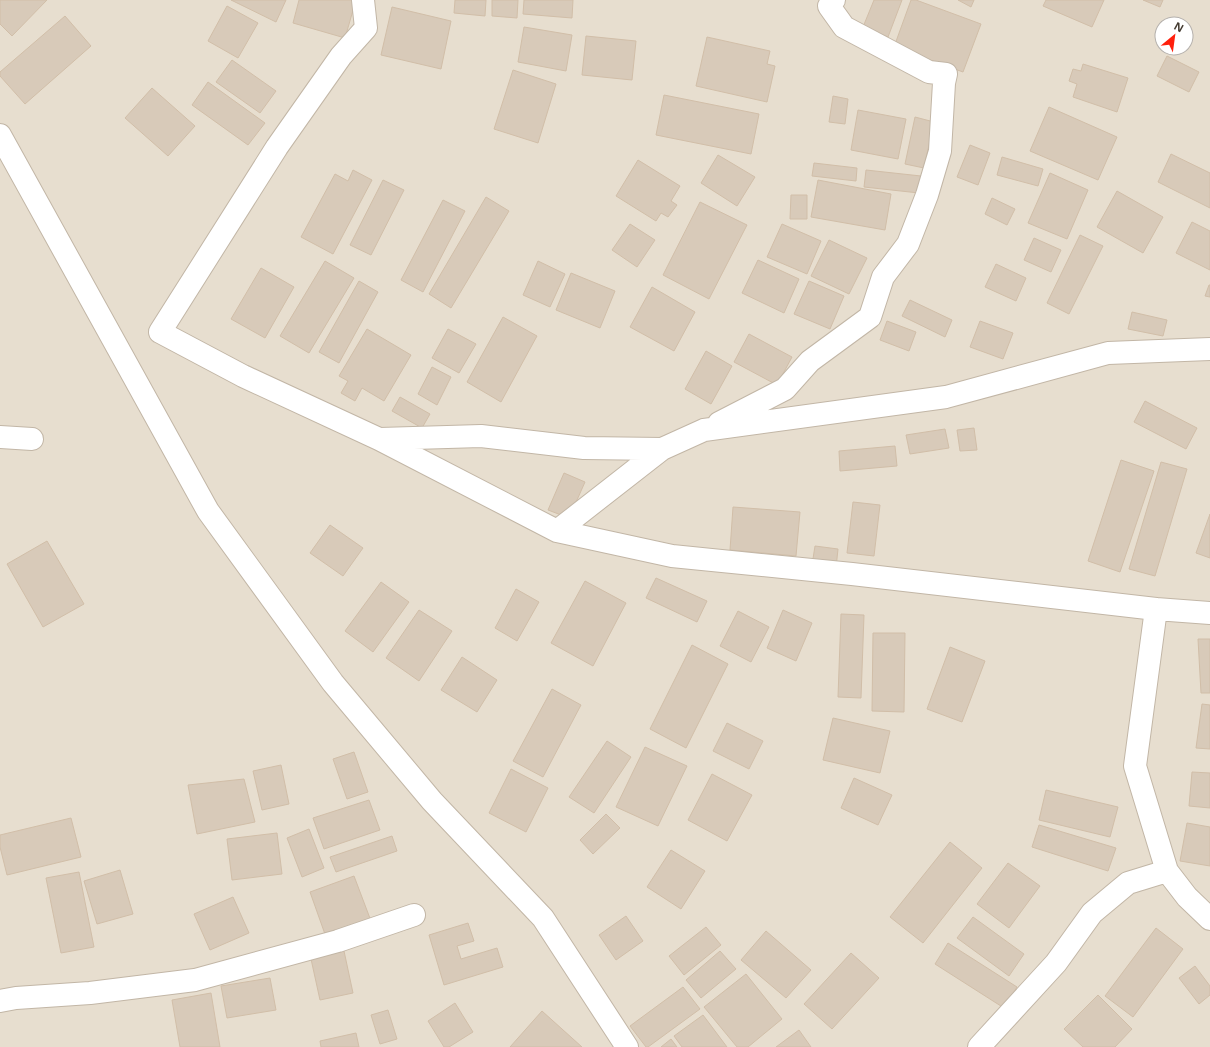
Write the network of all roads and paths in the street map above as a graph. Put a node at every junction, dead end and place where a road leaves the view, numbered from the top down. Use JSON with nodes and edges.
{"nodes":[{"id":1,"x":363,"y":0,"type":"edge"},
{"id":2,"x":834,"y":0,"type":"edge"},
{"id":3,"x":0,"y":135,"type":"edge"},
{"id":4,"x":1210,"y":349,"type":"edge"},
{"id":5,"x":785,"y":389,"type":"junction"},
{"id":6,"x":789,"y":418,"type":"junction"},
{"id":7,"x":704,"y":430,"type":"junction"},
{"id":8,"x":0,"y":437,"type":"edge"},
{"id":9,"x":32,"y":439,"type":"dead end"},
{"id":10,"x":379,"y":439,"type":"junction"},
{"id":11,"x":662,"y":449,"type":"junction"},
{"id":12,"x":557,"y":531,"type":"junction"},
{"id":13,"x":1156,"y":609,"type":"junction"},
{"id":14,"x":1210,"y":614,"type":"edge"},
{"id":15,"x":1167,"y":871,"type":"junction"},
{"id":16,"x":414,"y":915,"type":"dead end"},
{"id":17,"x":1210,"y":919,"type":"edge"},
{"id":18,"x":0,"y":1001,"type":"edge"},
{"id":19,"x":627,"y":1047,"type":"edge"},
{"id":20,"x":980,"y":1047,"type":"edge"}],
"edges":[{"from":1,"to":10,"type":"street"},
{"from":2,"to":5,"type":"street"},
{"from":3,"to":19,"type":"street"},
{"from":4,"to":6,"type":"street"},
{"from":5,"to":6,"type":"street"},
{"from":5,"to":7,"type":"street"},
{"from":6,"to":7,"type":"street"},
{"from":7,"to":11,"type":"street"},
{"from":8,"to":9,"type":"street"},
{"from":10,"to":11,"type":"street"},
{"from":10,"to":12,"type":"street"},
{"from":11,"to":12,"type":"street"},
{"from":12,"to":13,"type":"street"},
{"from":13,"to":14,"type":"street"},
{"from":13,"to":15,"type":"street"},
{"from":15,"to":17,"type":"street"},
{"from":15,"to":20,"type":"street"},
{"from":16,"to":18,"type":"street"}]}
